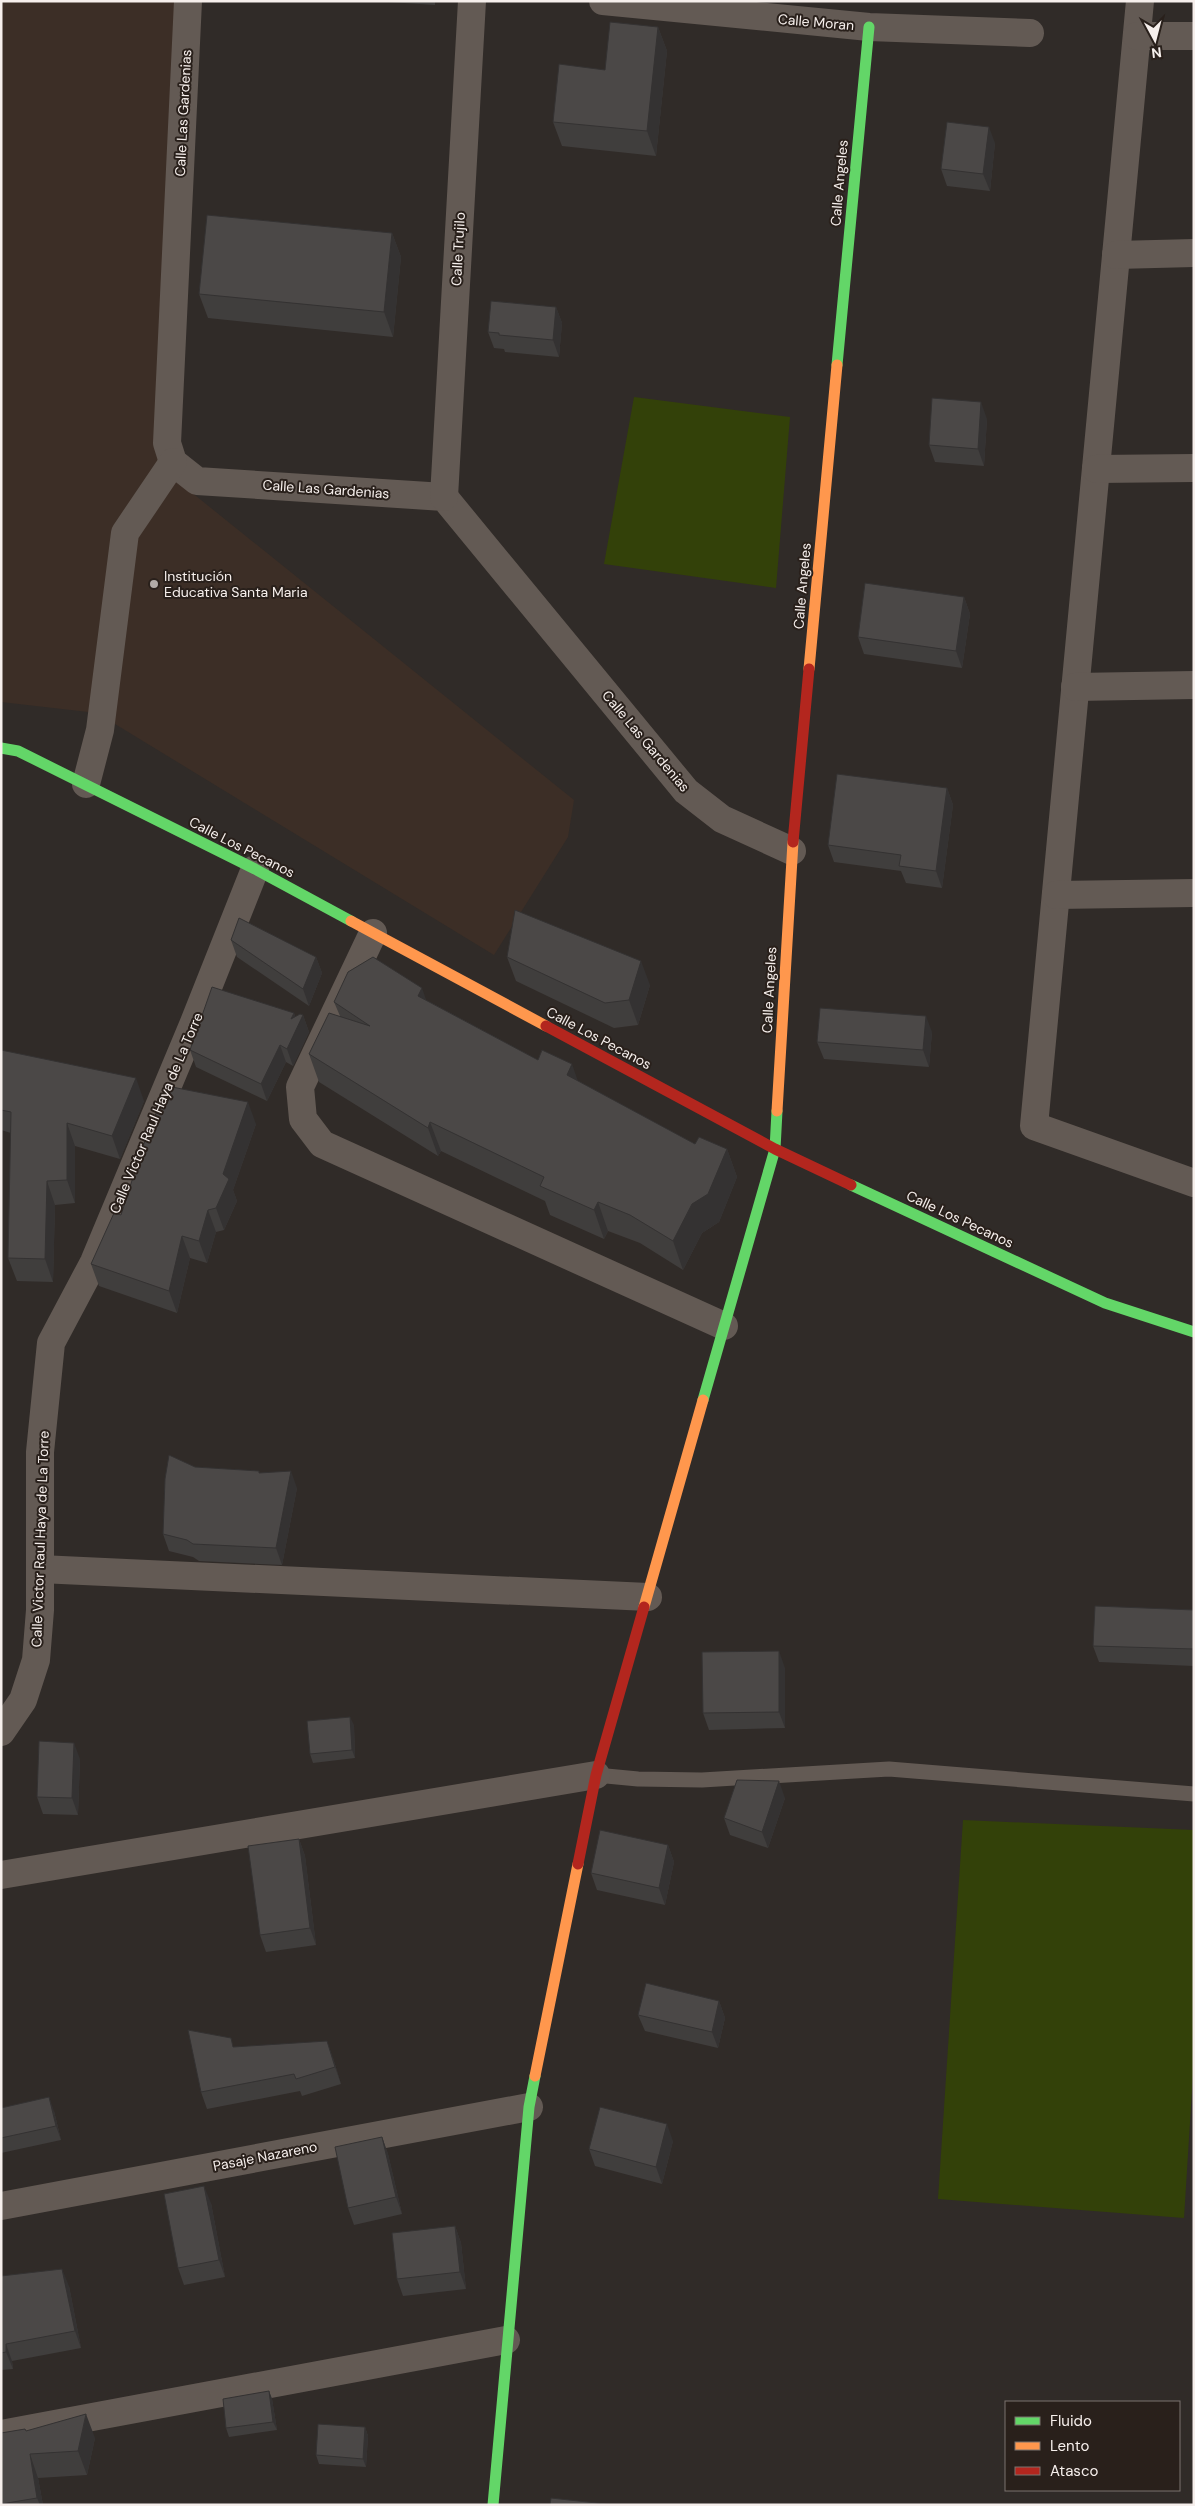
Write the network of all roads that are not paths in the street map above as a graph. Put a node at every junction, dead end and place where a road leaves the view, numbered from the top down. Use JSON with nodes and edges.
{"nodes":[{"id":1,"x":188,"y":1,"type":"edge"},
{"id":2,"x":472,"y":1,"type":"edge"},
{"id":3,"x":603,"y":1,"type":"edge"},
{"id":4,"x":1140,"y":1,"type":"edge"},
{"id":5,"x":869,"y":27,"type":"junction"},
{"id":6,"x":1030,"y":33,"type":"dead end"},
{"id":7,"x":1137,"y":36,"type":"junction"},
{"id":8,"x":1194,"y":36,"type":"edge"},
{"id":9,"x":1194,"y":253,"type":"edge"},
{"id":10,"x":1116,"y":255,"type":"junction"},
{"id":11,"x":173,"y":462,"type":"junction"},
{"id":12,"x":1194,"y":468,"type":"edge"},
{"id":13,"x":1096,"y":469,"type":"junction"},
{"id":14,"x":444,"y":497,"type":"junction"},
{"id":15,"x":1194,"y":685,"type":"edge"},
{"id":16,"x":1075,"y":687,"type":"junction"},
{"id":17,"x":1,"y":748,"type":"edge"},
{"id":18,"x":86,"y":784,"type":"junction"},
{"id":19,"x":792,"y":851,"type":"junction"},
{"id":20,"x":255,"y":870,"type":"junction"},
{"id":21,"x":1194,"y":893,"type":"edge"},
{"id":22,"x":1056,"y":895,"type":"junction"},
{"id":23,"x":373,"y":933,"type":"junction"},
{"id":24,"x":775,"y":1149,"type":"junction"},
{"id":25,"x":1194,"y":1183,"type":"edge"},
{"id":26,"x":724,"y":1326,"type":"junction"},
{"id":27,"x":1194,"y":1332,"type":"edge"},
{"id":28,"x":40,"y":1569,"type":"junction"},
{"id":29,"x":648,"y":1597,"type":"junction"},
{"id":30,"x":1,"y":1732,"type":"edge"},
{"id":31,"x":596,"y":1775,"type":"junction"},
{"id":32,"x":1194,"y":1794,"type":"edge"},
{"id":33,"x":1,"y":1875,"type":"edge"},
{"id":34,"x":529,"y":2107,"type":"junction"},
{"id":35,"x":1,"y":2206,"type":"edge"},
{"id":36,"x":506,"y":2340,"type":"junction"},
{"id":37,"x":1,"y":2434,"type":"edge"},
{"id":38,"x":493,"y":2505,"type":"edge"}],
"edges":[{"from":1,"to":11,"type":"street","name":"Calle Las Gardenias"},
{"from":2,"to":14,"type":"street","name":"Calle Trujilo"},
{"from":3,"to":5,"type":"street","name":"Calle Moran"},
{"from":4,"to":7,"type":"street"},
{"from":5,"to":6,"type":"street","name":"Calle Moran"},
{"from":5,"to":19,"type":"street","name":"Calle Angeles"},
{"from":7,"to":8,"type":"street"},
{"from":7,"to":10,"type":"street"},
{"from":9,"to":10,"type":"street"},
{"from":10,"to":13,"type":"street"},
{"from":11,"to":14,"type":"street","name":"Calle Las Gardenias"},
{"from":11,"to":18,"type":"street"},
{"from":12,"to":13,"type":"street"},
{"from":13,"to":16,"type":"street"},
{"from":14,"to":19,"type":"street","name":"Calle Las Gardenias"},
{"from":15,"to":16,"type":"street"},
{"from":16,"to":22,"type":"street"},
{"from":17,"to":18,"type":"street","name":"Calle Los Pecanos"},
{"from":18,"to":20,"type":"street","name":"Calle Los Pecanos"},
{"from":19,"to":24,"type":"street","name":"Calle Angeles"},
{"from":20,"to":23,"type":"street","name":"Calle Los Pecanos"},
{"from":20,"to":28,"type":"street","name":"Calle Victor Raul Haya de La Torre"},
{"from":21,"to":22,"type":"street"},
{"from":22,"to":25,"type":"street"},
{"from":23,"to":24,"type":"street","name":"Calle Los Pecanos"},
{"from":23,"to":26,"type":"street"},
{"from":24,"to":26,"type":"street","name":"Calle Angeles"},
{"from":24,"to":27,"type":"street","name":"Calle Los Pecanos"},
{"from":26,"to":29,"type":"street","name":"Calle Angeles"},
{"from":28,"to":29,"type":"street"},
{"from":28,"to":30,"type":"street","name":"Calle Victor Raul Haya de La Torre"},
{"from":29,"to":31,"type":"street","name":"Calle Angeles"},
{"from":31,"to":32,"type":"lane"},
{"from":31,"to":33,"type":"street"},
{"from":31,"to":34,"type":"street","name":"Calle Angeles"},
{"from":34,"to":35,"type":"street","name":"Pasaje Nazareno"},
{"from":34,"to":36,"type":"street","name":"Calle Angeles"},
{"from":36,"to":37,"type":"street"},
{"from":36,"to":38,"type":"street","name":"Calle Angeles"}]}
